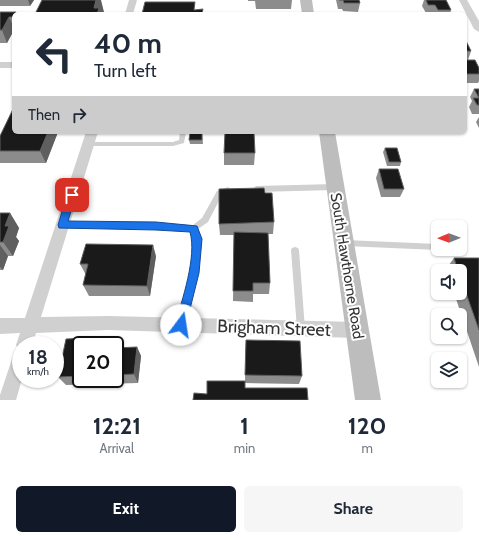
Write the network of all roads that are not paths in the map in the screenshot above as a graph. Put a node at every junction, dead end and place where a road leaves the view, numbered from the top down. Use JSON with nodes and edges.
{"nodes":[{"id":1,"x":133,"y":0,"type":"edge"},
{"id":2,"x":306,"y":0,"type":"edge"},
{"id":3,"x":463,"y":0,"type":"edge"},
{"id":4,"x":130,"y":12,"type":"edge"},
{"id":5,"x":308,"y":12,"type":"edge"},
{"id":6,"x":479,"y":29,"type":"edge"},
{"id":7,"x":0,"y":65,"type":"edge"},
{"id":8,"x":12,"y":65,"type":"edge"},
{"id":9,"x":183,"y":134,"type":"edge"},
{"id":10,"x":327,"y":134,"type":"edge"},
{"id":11,"x":90,"y":138,"type":"edge"},
{"id":12,"x":335,"y":187,"type":"junction"},
{"id":13,"x":236,"y":189,"type":"edge"},
{"id":14,"x":252,"y":189,"type":"edge"},
{"id":15,"x":62,"y":225,"type":"junction"},
{"id":16,"x":194,"y":228,"type":"junction"},
{"id":17,"x":343,"y":243,"type":"junction"},
{"id":18,"x":431,"y":247,"type":"edge"},
{"id":19,"x":295,"y":250,"type":"dead end"},
{"id":20,"x":181,"y":325,"type":"junction"},
{"id":21,"x":0,"y":326,"type":"edge"},
{"id":22,"x":30,"y":326,"type":"junction"},
{"id":23,"x":302,"y":329,"type":"junction"},
{"id":24,"x":356,"y":330,"type":"junction"},
{"id":25,"x":27,"y":336,"type":"edge"},
{"id":26,"x":12,"y":384,"type":"edge"},
{"id":27,"x":7,"y":400,"type":"edge"},
{"id":28,"x":368,"y":400,"type":"edge"}],
"edges":[{"from":1,"to":4,"type":"street"},
{"from":2,"to":5,"type":"main road"},
{"from":3,"to":6,"type":"street"},
{"from":7,"to":8,"type":"street"},
{"from":9,"to":11,"type":"lane"},
{"from":10,"to":12,"type":"main road","name":"South Hawthorne Road"},
{"from":11,"to":15,"type":"street"},
{"from":12,"to":14,"type":"lane"},
{"from":12,"to":17,"type":"main road","name":"South Hawthorne Road"},
{"from":13,"to":16,"type":"lane"},
{"from":15,"to":16,"type":"lane"},
{"from":15,"to":22,"type":"street"},
{"from":16,"to":20,"type":"lane"},
{"from":17,"to":18,"type":"lane"},
{"from":17,"to":24,"type":"main road","name":"South Hawthorne Road"},
{"from":19,"to":23,"type":"lane"},
{"from":20,"to":22,"type":"street","name":"Brigham Street"},
{"from":20,"to":23,"type":"street","name":"Brigham Street"},
{"from":21,"to":22,"type":"street","name":"Brigham Street"},
{"from":22,"to":25,"type":"street"},
{"from":23,"to":24,"type":"street","name":"Brigham Street"},
{"from":24,"to":28,"type":"main road","name":"South Hawthorne Road"},
{"from":26,"to":27,"type":"street"}]}
